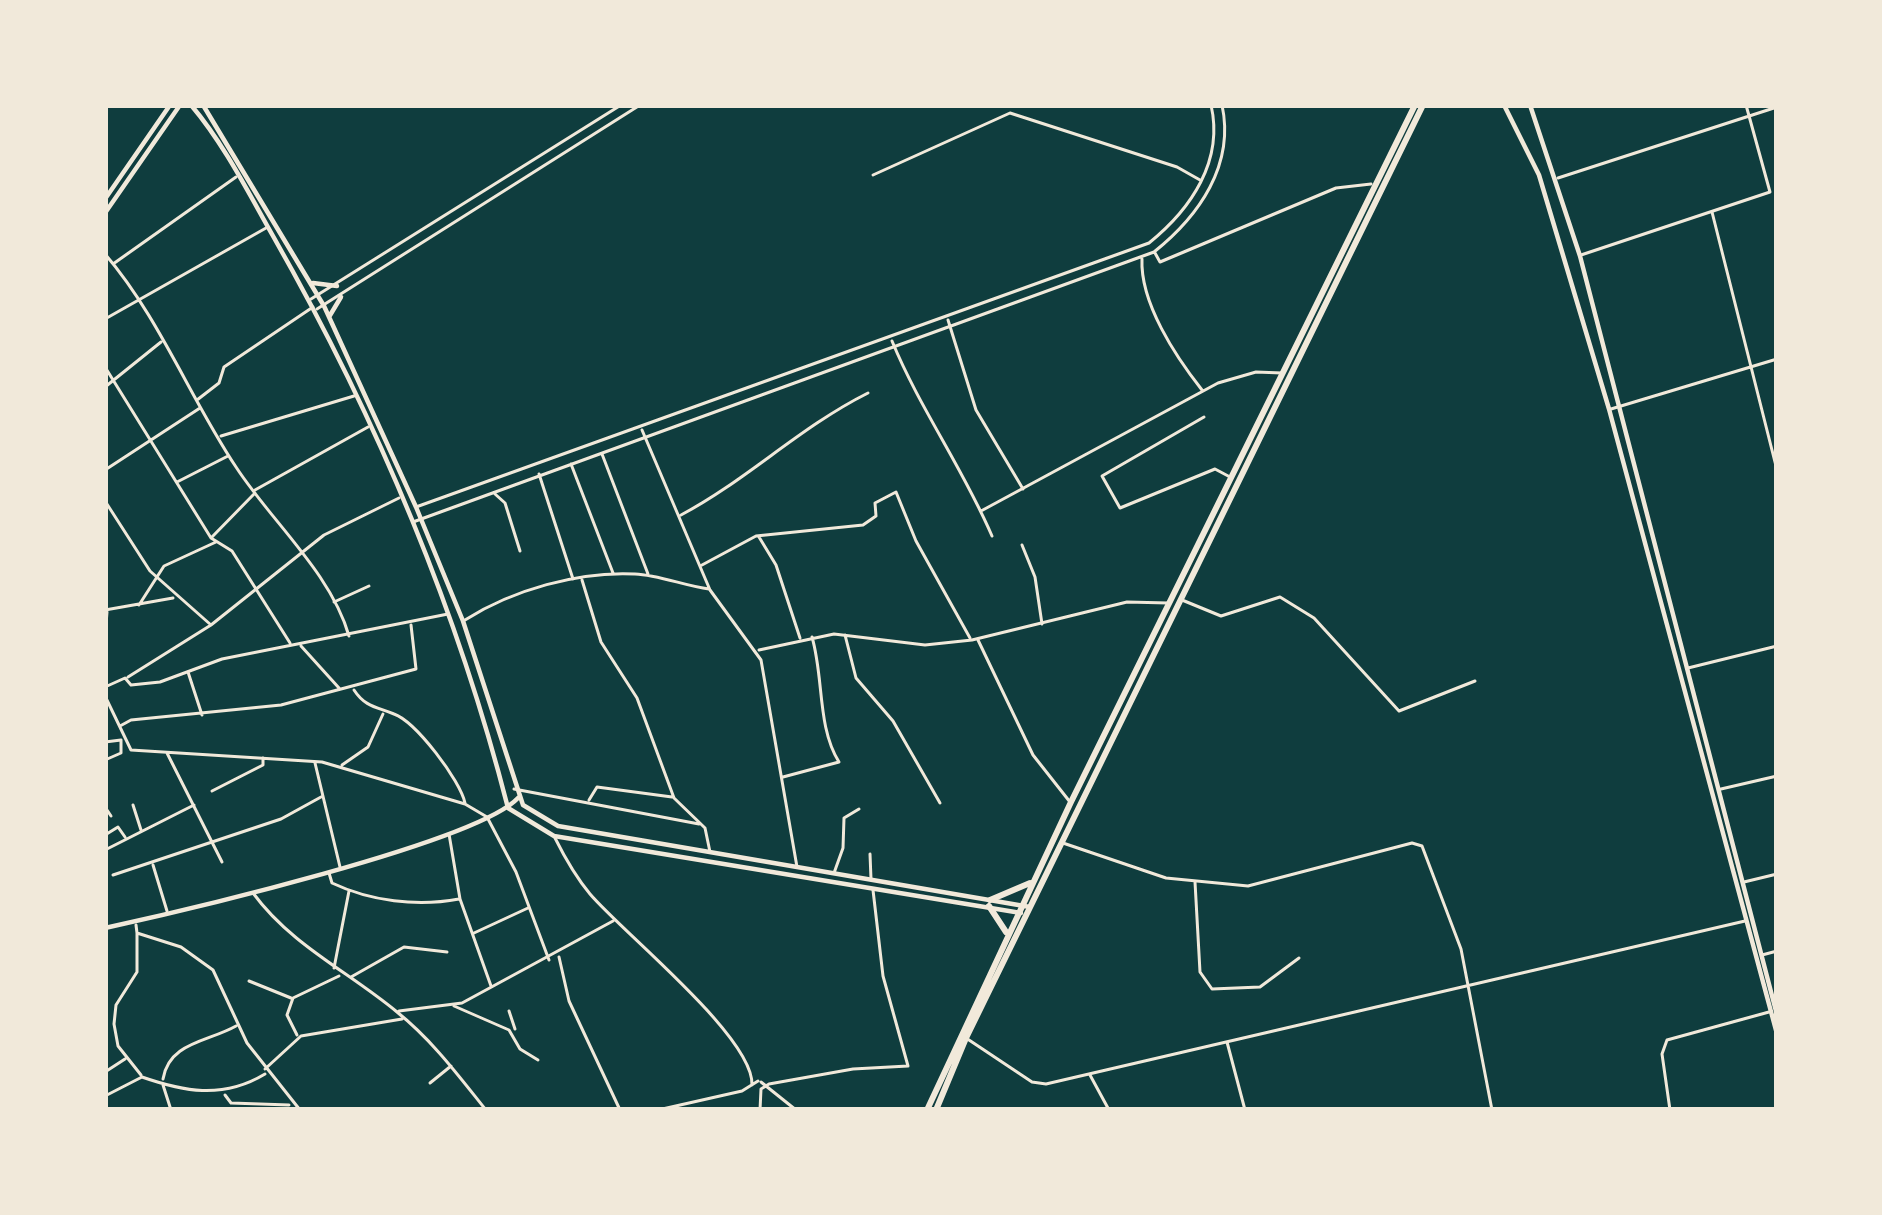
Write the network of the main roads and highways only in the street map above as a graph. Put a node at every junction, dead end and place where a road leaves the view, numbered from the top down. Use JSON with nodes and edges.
{"nodes":[{"id":1,"x":170,"y":105,"type":"edge"},
{"id":2,"x":181,"y":105,"type":"edge"},
{"id":3,"x":190,"y":105,"type":"edge"},
{"id":4,"x":202,"y":105,"type":"edge"},
{"id":5,"x":1419,"y":105,"type":"edge"},
{"id":6,"x":1504,"y":105,"type":"edge"},
{"id":7,"x":1533,"y":106,"type":"edge"},
{"id":8,"x":105,"y":199,"type":"edge"},
{"id":9,"x":105,"y":213,"type":"edge"},
{"id":10,"x":310,"y":282,"type":"junction"},
{"id":11,"x":337,"y":286,"type":"road end"},
{"id":12,"x":341,"y":296,"type":"road end"},
{"id":13,"x":329,"y":317,"type":"junction"},
{"id":14,"x":518,"y":798,"type":"junction"},
{"id":15,"x":508,"y":808,"type":"junction"},
{"id":16,"x":1033,"y":881,"type":"junction"},
{"id":17,"x":872,"y":884,"type":"junction"},
{"id":18,"x":990,"y":903,"type":"junction"},
{"id":19,"x":1024,"y":910,"type":"junction"},
{"id":20,"x":105,"y":928,"type":"edge"},
{"id":21,"x":1007,"y":935,"type":"junction"},
{"id":22,"x":1774,"y":1013,"type":"edge"},
{"id":23,"x":1777,"y":1034,"type":"edge"},
{"id":24,"x":927,"y":1110,"type":"edge"},
{"id":25,"x":936,"y":1110,"type":"edge"}],
"edges":[{"from":1,"to":8,"type":"main road"},
{"from":2,"to":9,"type":"main road"},
{"from":3,"to":15,"type":"main road"},
{"from":4,"to":10,"type":"main road"},
{"from":5,"to":16,"type":"main road"},
{"from":5,"to":19,"type":"main road"},
{"from":6,"to":22,"type":"main road"},
{"from":7,"to":22,"type":"main road"},
{"from":10,"to":11,"type":"main road"},
{"from":10,"to":13,"type":"main road"},
{"from":12,"to":13,"type":"main road"},
{"from":13,"to":14,"type":"main road"},
{"from":14,"to":15,"type":"main road"},
{"from":14,"to":17,"type":"main road"},
{"from":15,"to":17,"type":"main road"},
{"from":15,"to":20,"type":"main road"},
{"from":16,"to":18,"type":"main road"},
{"from":16,"to":19,"type":"main road"},
{"from":17,"to":18,"type":"main road"},
{"from":18,"to":19,"type":"main road"},
{"from":18,"to":21,"type":"main road"},
{"from":19,"to":21,"type":"main road"},
{"from":19,"to":25,"type":"main road"},
{"from":21,"to":24,"type":"main road"},
{"from":22,"to":23,"type":"main road"}]}
